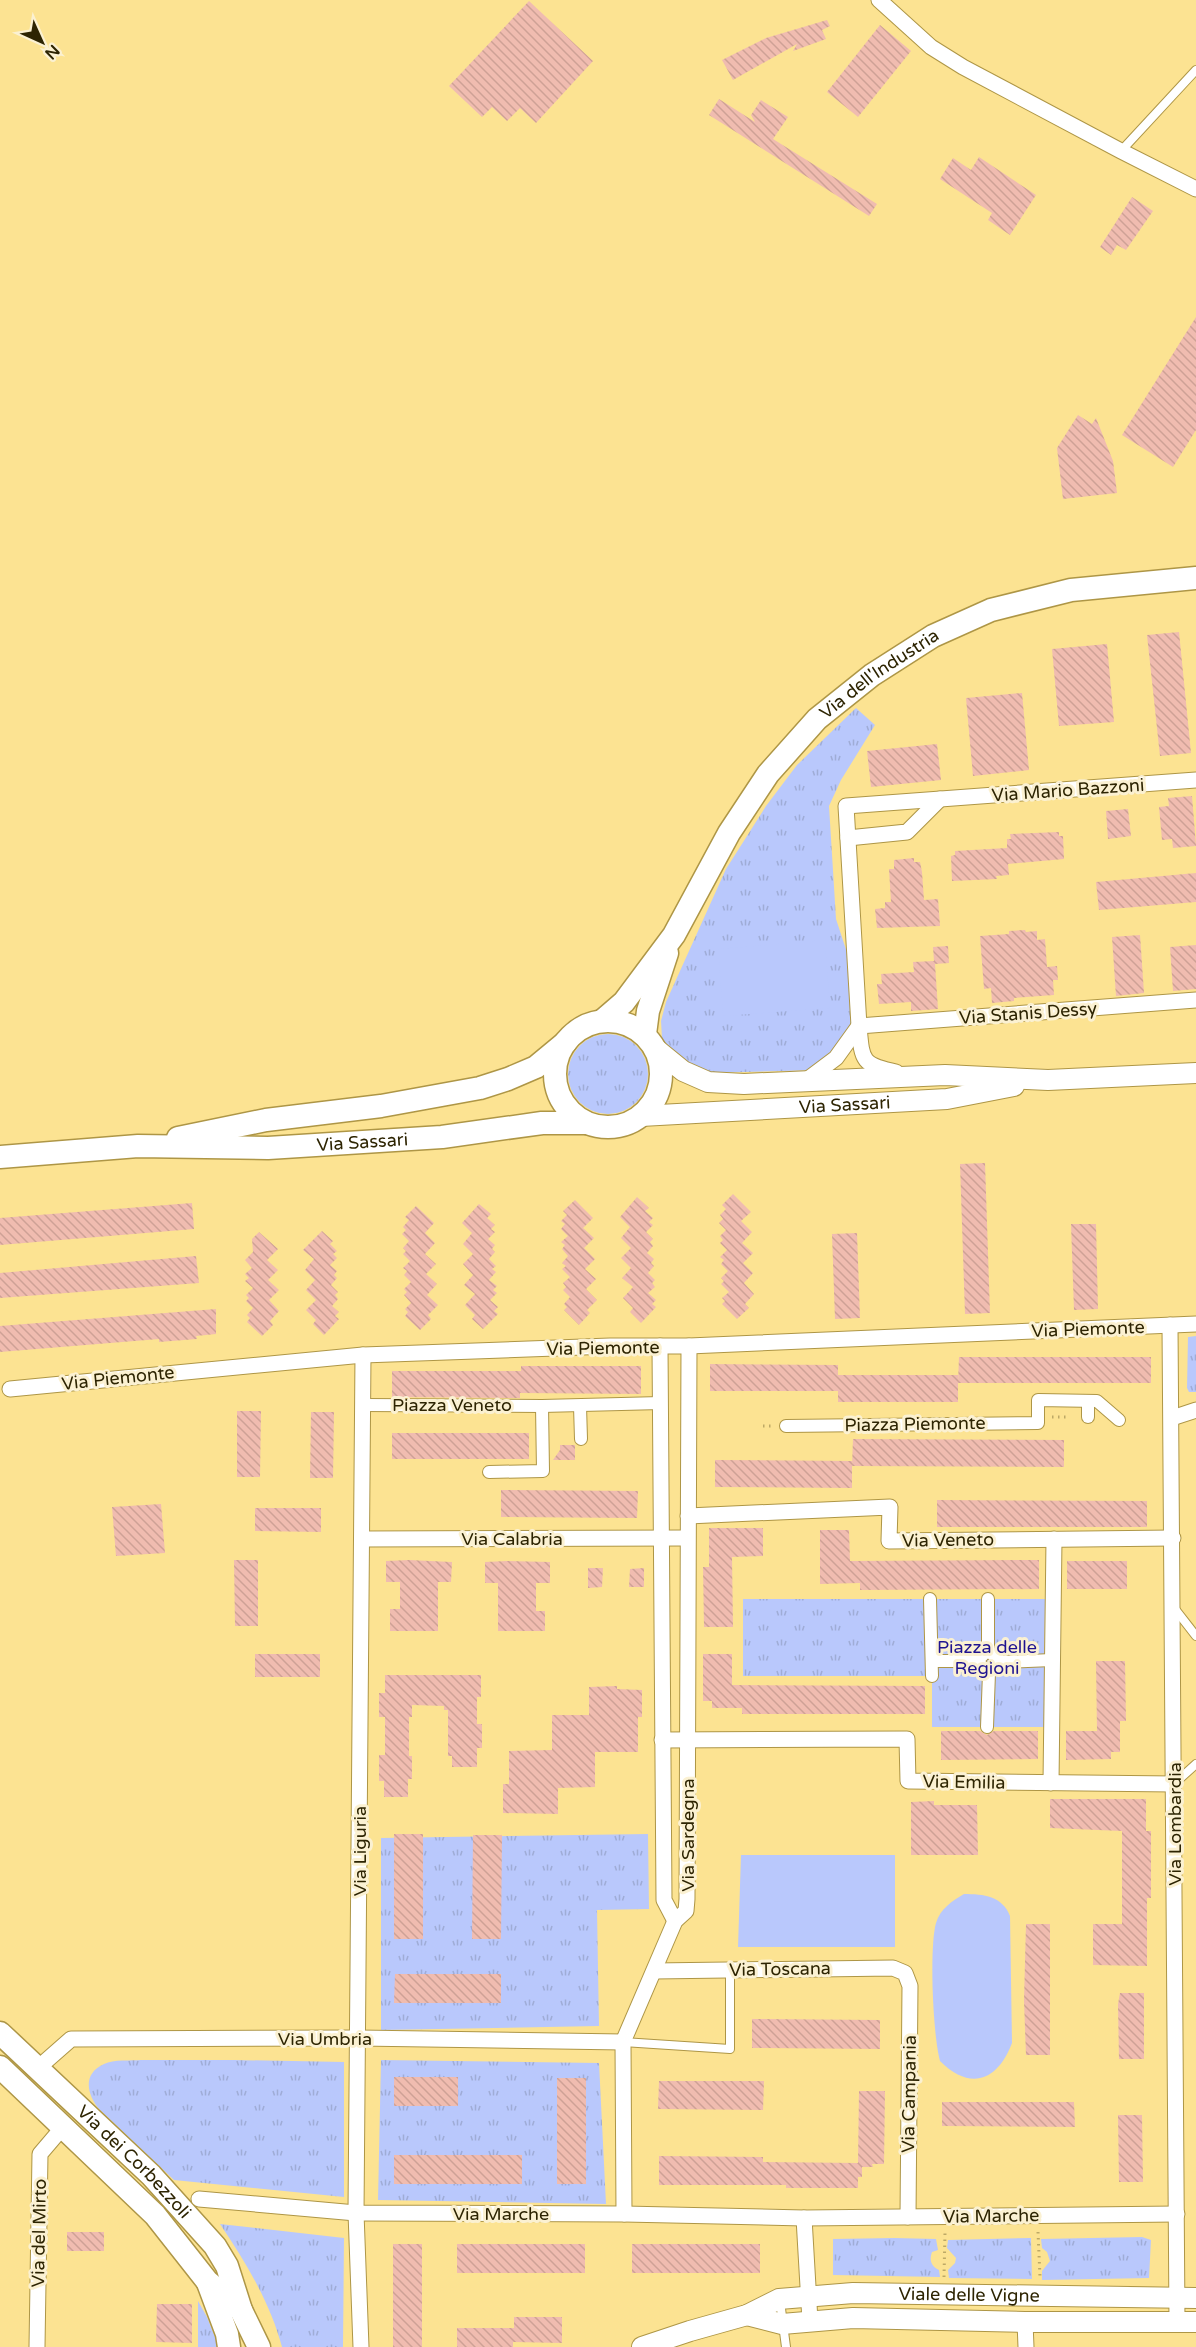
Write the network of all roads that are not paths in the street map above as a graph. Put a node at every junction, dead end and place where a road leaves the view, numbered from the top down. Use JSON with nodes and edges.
{"nodes":[{"id":1,"x":879,"y":0,"type":"edge"},
{"id":2,"x":1196,"y":70,"type":"edge"},
{"id":3,"x":1121,"y":151,"type":"junction"},
{"id":4,"x":1196,"y":189,"type":"edge"},
{"id":5,"x":1196,"y":578,"type":"edge"},
{"id":6,"x":1196,"y":780,"type":"edge"},
{"id":7,"x":940,"y":799,"type":"junction"},
{"id":8,"x":848,"y":838,"type":"junction"},
{"id":9,"x":674,"y":935,"type":"junction"},
{"id":10,"x":1196,"y":1000,"type":"edge"},
{"id":11,"x":602,"y":1021,"type":"junction"},
{"id":12,"x":859,"y":1026,"type":"junction"},
{"id":13,"x":650,"y":1042,"type":"junction"},
{"id":14,"x":565,"y":1043,"type":"junction"},
{"id":15,"x":1196,"y":1073,"type":"edge"},
{"id":16,"x":922,"y":1076,"type":"junction"},
{"id":17,"x":1048,"y":1080,"type":"junction"},
{"id":18,"x":804,"y":1082,"type":"junction"},
{"id":19,"x":641,"y":1116,"type":"junction"},
{"id":20,"x":586,"y":1123,"type":"junction"},
{"id":21,"x":138,"y":1146,"type":"junction"},
{"id":22,"x":0,"y":1156,"type":"edge"},
{"id":23,"x":1196,"y":1324,"type":"edge"},
{"id":24,"x":1170,"y":1325,"type":"junction"},
{"id":25,"x":660,"y":1346,"type":"junction"},
{"id":26,"x":689,"y":1346,"type":"junction"},
{"id":27,"x":363,"y":1355,"type":"junction"},
{"id":28,"x":10,"y":1389,"type":"dead end"},
{"id":29,"x":1088,"y":1401,"type":"junction"},
{"id":30,"x":661,"y":1403,"type":"junction"},
{"id":31,"x":363,"y":1405,"type":"junction"},
{"id":32,"x":542,"y":1406,"type":"junction"},
{"id":33,"x":580,"y":1406,"type":"junction"},
{"id":34,"x":1196,"y":1410,"type":"edge"},
{"id":35,"x":1088,"y":1417,"type":"road end"},
{"id":36,"x":1172,"y":1418,"type":"junction"},
{"id":37,"x":1119,"y":1420,"type":"dead end"},
{"id":38,"x":786,"y":1426,"type":"dead end"},
{"id":39,"x":580,"y":1439,"type":"dead end"},
{"id":40,"x":489,"y":1472,"type":"dead end"},
{"id":41,"x":688,"y":1516,"type":"junction"},
{"id":42,"x":663,"y":1538,"type":"junction"},
{"id":43,"x":687,"y":1538,"type":"junction"},
{"id":44,"x":1173,"y":1538,"type":"junction"},
{"id":45,"x":362,"y":1539,"type":"junction"},
{"id":46,"x":1054,"y":1539,"type":"junction"},
{"id":47,"x":930,"y":1599,"type":"dead end"},
{"id":48,"x":988,"y":1599,"type":"dead end"},
{"id":49,"x":1173,"y":1606,"type":"junction"},
{"id":50,"x":1196,"y":1636,"type":"edge"},
{"id":51,"x":988,"y":1650,"type":"junction"},
{"id":52,"x":1052,"y":1660,"type":"junction"},
{"id":53,"x":932,"y":1661,"type":"junction"},
{"id":54,"x":977,"y":1661,"type":"junction"},
{"id":55,"x":1000,"y":1662,"type":"junction"},
{"id":56,"x":989,"y":1673,"type":"junction"},
{"id":57,"x":932,"y":1676,"type":"dead end"},
{"id":58,"x":987,"y":1727,"type":"dead end"},
{"id":59,"x":662,"y":1740,"type":"junction"},
{"id":60,"x":688,"y":1741,"type":"junction"},
{"id":61,"x":1196,"y":1764,"type":"edge"},
{"id":62,"x":1050,"y":1782,"type":"junction"},
{"id":63,"x":1174,"y":1784,"type":"junction"},
{"id":64,"x":675,"y":1921,"type":"junction"},
{"id":65,"x":730,"y":1970,"type":"junction"},
{"id":66,"x":654,"y":1971,"type":"junction"},
{"id":67,"x":905,"y":1973,"type":"joint"},
{"id":68,"x":0,"y":2033,"type":"edge"},
{"id":69,"x":359,"y":2038,"type":"junction"},
{"id":70,"x":623,"y":2042,"type":"junction"},
{"id":71,"x":0,"y":2067,"type":"edge"},
{"id":72,"x":38,"y":2068,"type":"junction"},
{"id":73,"x":63,"y":2127,"type":"junction"},
{"id":74,"x":199,"y":2199,"type":"dead end"},
{"id":75,"x":356,"y":2213,"type":"junction"},
{"id":76,"x":624,"y":2214,"type":"junction"},
{"id":77,"x":1177,"y":2214,"type":"junction"},
{"id":78,"x":908,"y":2217,"type":"junction"},
{"id":79,"x":804,"y":2218,"type":"junction"},
{"id":80,"x":207,"y":2282,"type":"junction"},
{"id":81,"x":808,"y":2296,"type":"junction"},
{"id":82,"x":1186,"y":2298,"type":"edge"},
{"id":83,"x":779,"y":2299,"type":"junction"},
{"id":84,"x":241,"y":2310,"type":"junction"},
{"id":85,"x":747,"y":2316,"type":"junction"},
{"id":86,"x":810,"y":2321,"type":"junction"},
{"id":87,"x":1024,"y":2322,"type":"junction"},
{"id":88,"x":1186,"y":2322,"type":"edge"},
{"id":89,"x":782,"y":2324,"type":"junction"},
{"id":90,"x":37,"y":2347,"type":"edge"},
{"id":91,"x":229,"y":2347,"type":"edge"},
{"id":92,"x":259,"y":2347,"type":"edge"},
{"id":93,"x":361,"y":2347,"type":"edge"},
{"id":94,"x":642,"y":2347,"type":"edge"},
{"id":95,"x":786,"y":2347,"type":"edge"},
{"id":96,"x":1026,"y":2347,"type":"edge"}],
"edges":[{"from":1,"to":3,"type":"street"},
{"from":2,"to":3,"type":"lane"},
{"from":3,"to":4,"type":"street"},
{"from":5,"to":9,"type":"main road","name":"Via dell'Industria"},
{"from":6,"to":7,"type":"street","name":"Via Mario Bazzoni"},
{"from":7,"to":8,"type":"street"},
{"from":7,"to":8,"type":"street","name":"Via Mario Bazzoni"},
{"from":8,"to":12,"type":"street"},
{"from":9,"to":11,"type":"main road","name":"Via dell'Industria"},
{"from":9,"to":13,"type":"main road","name":"Via dell'Industria"},
{"from":10,"to":12,"type":"street","name":"Via Stanis Dessy"},
{"from":11,"to":13,"type":"main road"},
{"from":11,"to":14,"type":"main road"},
{"from":12,"to":16,"type":"street"},
{"from":12,"to":18,"type":"street"},
{"from":13,"to":18,"type":"street","name":"Via Sassari"},
{"from":13,"to":19,"type":"main road"},
{"from":14,"to":20,"type":"main road"},
{"from":14,"to":21,"type":"main road","name":"Via Sassari"},
{"from":15,"to":17,"type":"street","name":"Via Sassari"},
{"from":16,"to":17,"type":"street","name":"Via Sassari"},
{"from":16,"to":18,"type":"street","name":"Via Sassari"},
{"from":17,"to":19,"type":"street","name":"Via Sassari"},
{"from":19,"to":20,"type":"main road"},
{"from":20,"to":21,"type":"main road","name":"Via Sassari"},
{"from":21,"to":22,"type":"main road","name":"Via Sassari"},
{"from":23,"to":24,"type":"street","name":"Via Piemonte"},
{"from":24,"to":26,"type":"street","name":"Via Piemonte"},
{"from":24,"to":36,"type":"street","name":"Via Lombardia"},
{"from":25,"to":26,"type":"street","name":"Via Piemonte"},
{"from":25,"to":27,"type":"street","name":"Via Piemonte"},
{"from":25,"to":30,"type":"street","name":"Via Sardegna"},
{"from":26,"to":41,"type":"street","name":"Via Sardegna"},
{"from":27,"to":28,"type":"street","name":"Via Piemonte"},
{"from":27,"to":31,"type":"street","name":"Via Liguria"},
{"from":29,"to":35,"type":"street"},
{"from":29,"to":37,"type":"street"},
{"from":29,"to":38,"type":"street","name":"Piazza Piemonte"},
{"from":30,"to":33,"type":"street","name":"Piazza Veneto"},
{"from":30,"to":42,"type":"street","name":"Via Sardegna"},
{"from":31,"to":32,"type":"street","name":"Piazza Veneto"},
{"from":31,"to":45,"type":"street","name":"Via Liguria"},
{"from":32,"to":33,"type":"street","name":"Piazza Veneto"},
{"from":32,"to":40,"type":"street"},
{"from":33,"to":39,"type":"street"},
{"from":34,"to":36,"type":"street"},
{"from":36,"to":44,"type":"street","name":"Via Lombardia"},
{"from":41,"to":43,"type":"street","name":"Via Sardegna"},
{"from":41,"to":46,"type":"street","name":"Via Veneto"},
{"from":42,"to":43,"type":"street"},
{"from":42,"to":45,"type":"street","name":"Via Calabria"},
{"from":42,"to":59,"type":"street","name":"Via Sardegna"},
{"from":43,"to":60,"type":"street","name":"Via Sardegna"},
{"from":44,"to":46,"type":"street","name":"Via Veneto"},
{"from":44,"to":49,"type":"street","name":"Via Lombardia"},
{"from":45,"to":69,"type":"street","name":"Via Liguria"},
{"from":46,"to":52,"type":"street"},
{"from":47,"to":53,"type":"street"},
{"from":48,"to":51,"type":"street"},
{"from":49,"to":50,"type":"lane"},
{"from":49,"to":63,"type":"street","name":"Via Lombardia"},
{"from":51,"to":54,"type":"street"},
{"from":51,"to":55,"type":"street"},
{"from":52,"to":55,"type":"street"},
{"from":52,"to":62,"type":"street"},
{"from":53,"to":54,"type":"street"},
{"from":53,"to":57,"type":"street"},
{"from":54,"to":56,"type":"street"},
{"from":55,"to":56,"type":"street"},
{"from":56,"to":58,"type":"street"},
{"from":59,"to":60,"type":"street"},
{"from":59,"to":64,"type":"street","name":"Via Sardegna"},
{"from":60,"to":62,"type":"street","name":"Via Emilia"},
{"from":60,"to":64,"type":"street","name":"Via Sardegna"},
{"from":61,"to":63,"type":"lane"},
{"from":62,"to":63,"type":"street","name":"Via Emilia"},
{"from":63,"to":77,"type":"street","name":"Via Lombardia"},
{"from":64,"to":66,"type":"street"},
{"from":65,"to":66,"type":"street","name":"Via Toscana"},
{"from":65,"to":67,"type":"street","name":"Via Toscana"},
{"from":65,"to":70,"type":"lane"},
{"from":66,"to":70,"type":"street"},
{"from":67,"to":78,"type":"street","name":"Via Campania"},
{"from":68,"to":72,"type":"main road","name":"Via dei Corbezzoli"},
{"from":69,"to":70,"type":"street","name":"Via Umbria"},
{"from":69,"to":72,"type":"street","name":"Via Umbria"},
{"from":69,"to":75,"type":"street","name":"Via Liguria"},
{"from":70,"to":76,"type":"street"},
{"from":71,"to":73,"type":"main road","name":"Via dei Corbezzoli"},
{"from":72,"to":84,"type":"main road","name":"Via dei Corbezzoli"},
{"from":73,"to":80,"type":"main road","name":"Via dei Corbezzoli"},
{"from":73,"to":90,"type":"street","name":"Via del Mirto"},
{"from":74,"to":75,"type":"street","name":"Via Marche"},
{"from":75,"to":76,"type":"street","name":"Via Marche"},
{"from":75,"to":93,"type":"street","name":"Via Liguria"},
{"from":76,"to":79,"type":"street","name":"Via Marche"},
{"from":77,"to":78,"type":"street","name":"Via Marche"},
{"from":77,"to":82,"type":"street","name":"Via Lombardia"},
{"from":78,"to":79,"type":"street","name":"Via Marche"},
{"from":79,"to":81,"type":"street"},
{"from":80,"to":84,"type":"main road","name":"Via dei Corbezzoli"},
{"from":80,"to":91,"type":"main road"},
{"from":81,"to":82,"type":"street","name":"Viale delle Vigne"},
{"from":81,"to":83,"type":"street","name":"Viale delle Vigne"},
{"from":81,"to":86,"type":"street"},
{"from":82,"to":88,"type":"street","name":"Via Lombardia"},
{"from":83,"to":85,"type":"street","name":"Viale delle Vigne"},
{"from":83,"to":89,"type":"lane"},
{"from":84,"to":92,"type":"main road","name":"Via dei Corbezzoli"},
{"from":85,"to":89,"type":"street","name":"Viale delle Vigne"},
{"from":85,"to":94,"type":"street","name":"Viale delle Vigne"},
{"from":86,"to":87,"type":"street","name":"Viale delle Vigne"},
{"from":86,"to":89,"type":"street","name":"Viale delle Vigne"},
{"from":87,"to":88,"type":"street","name":"Viale delle Vigne"},
{"from":87,"to":96,"type":"street"},
{"from":89,"to":95,"type":"lane"}]}
